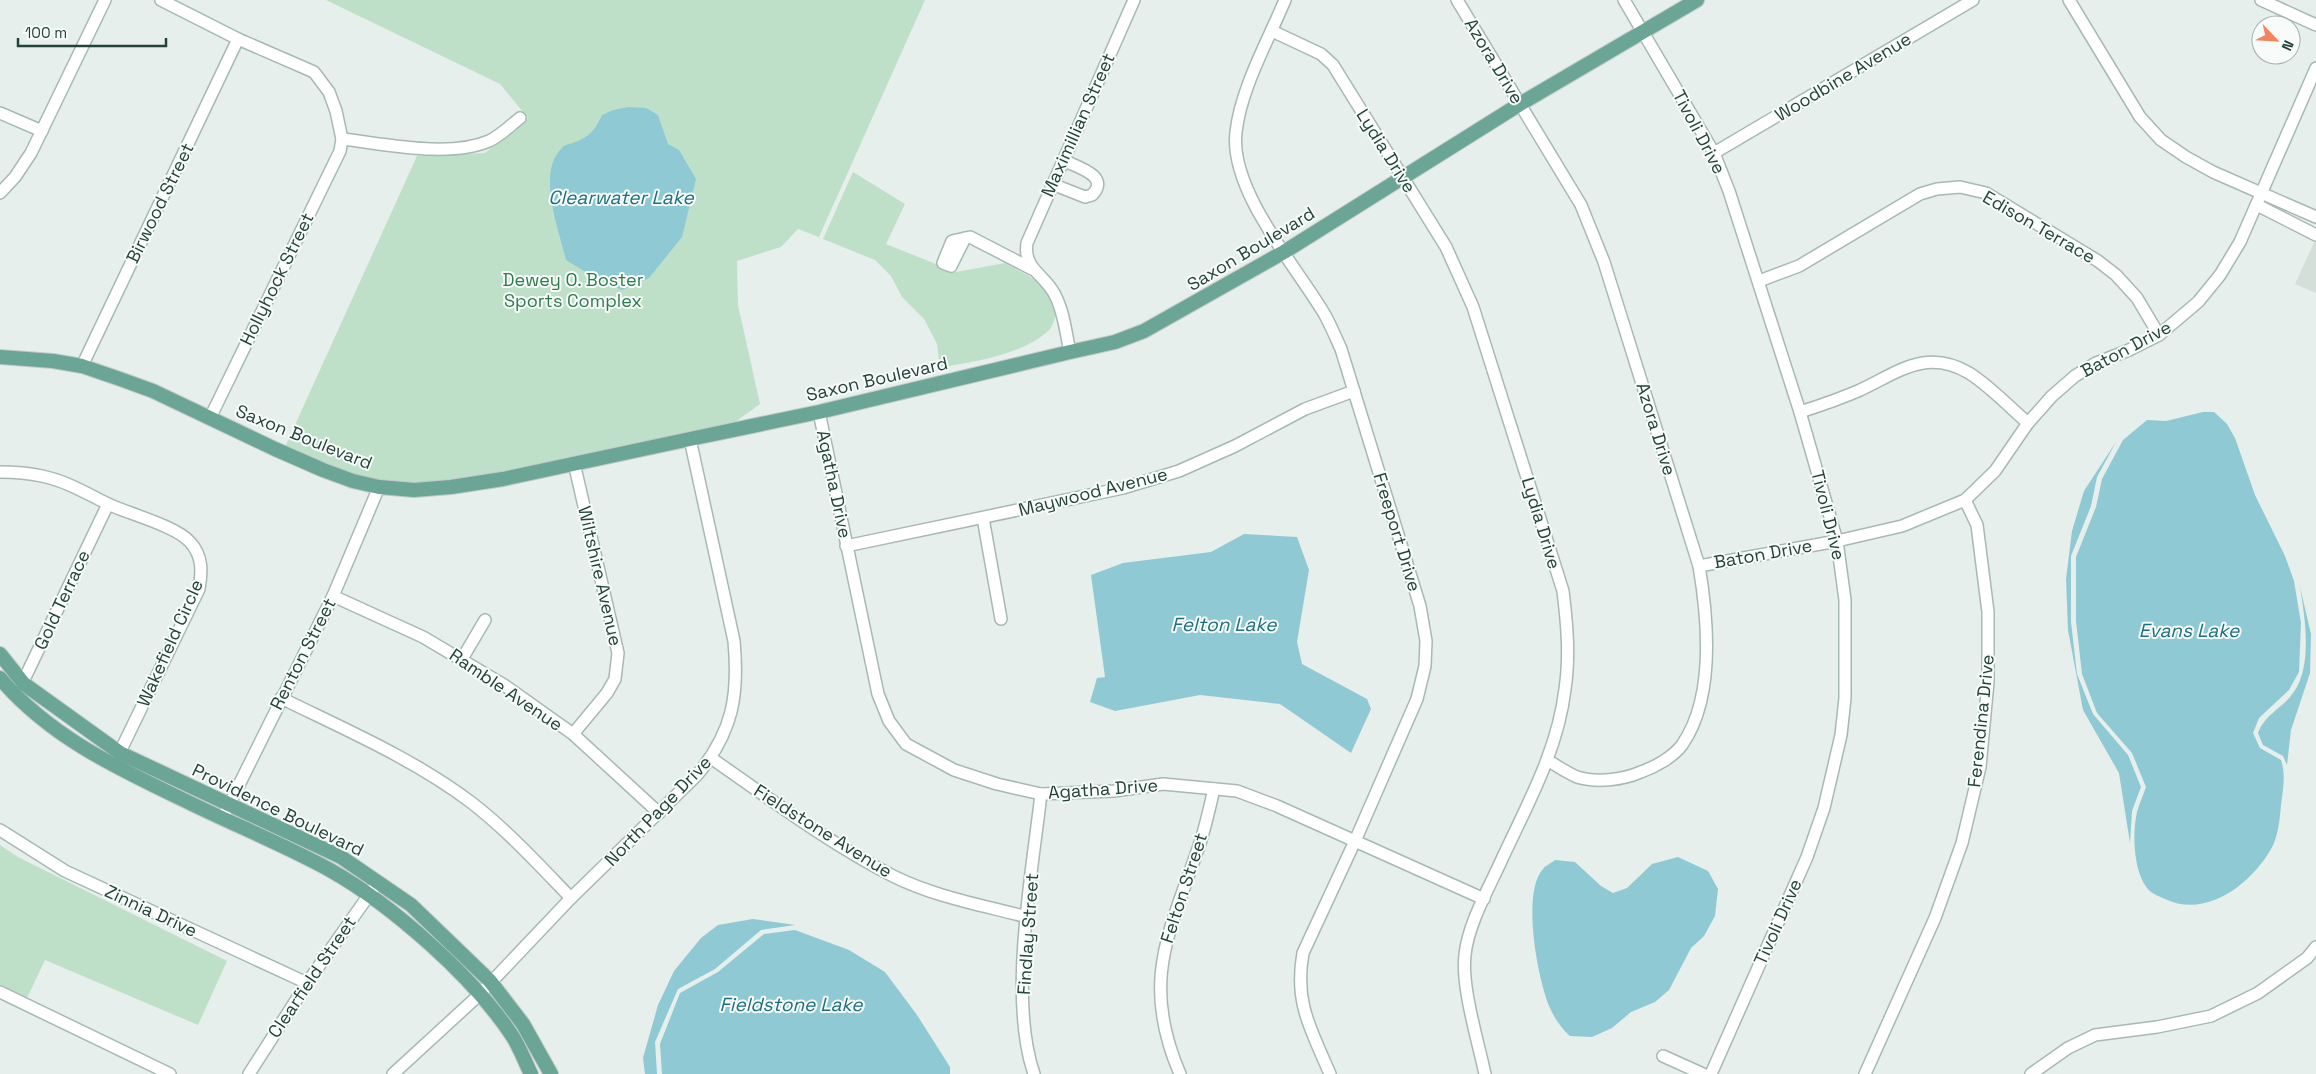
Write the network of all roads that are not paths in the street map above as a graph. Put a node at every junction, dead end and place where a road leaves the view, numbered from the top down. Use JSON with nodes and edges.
{"nodes":[{"id":1,"x":105,"y":0,"type":"edge"},
{"id":2,"x":160,"y":0,"type":"edge"},
{"id":3,"x":1134,"y":0,"type":"edge"},
{"id":4,"x":1286,"y":0,"type":"edge"},
{"id":5,"x":1457,"y":0,"type":"edge"},
{"id":6,"x":1624,"y":0,"type":"edge"},
{"id":7,"x":1697,"y":0,"type":"edge"},
{"id":8,"x":1973,"y":0,"type":"edge"},
{"id":9,"x":2069,"y":0,"type":"edge"},
{"id":10,"x":2261,"y":0,"type":"edge"},
{"id":11,"x":2316,"y":25,"type":"edge"},
{"id":12,"x":1272,"y":31,"type":"junction"},
{"id":13,"x":1644,"y":32,"type":"junction"},
{"id":14,"x":238,"y":39,"type":"junction"},
{"id":15,"x":2316,"y":68,"type":"edge"},
{"id":16,"x":1520,"y":104,"type":"junction"},
{"id":17,"x":0,"y":113,"type":"edge"},
{"id":18,"x":520,"y":118,"type":"dead end"},
{"id":19,"x":42,"y":131,"type":"junction"},
{"id":20,"x":342,"y":139,"type":"junction"},
{"id":21,"x":1714,"y":153,"type":"junction"},
{"id":22,"x":1063,"y":160,"type":"junction"},
{"id":23,"x":1403,"y":178,"type":"junction"},
{"id":24,"x":1052,"y":184,"type":"junction"},
{"id":25,"x":0,"y":192,"type":"edge"},
{"id":26,"x":2262,"y":193,"type":"junction"},
{"id":27,"x":2257,"y":205,"type":"junction"},
{"id":28,"x":2316,"y":217,"type":"edge"},
{"id":29,"x":2316,"y":235,"type":"edge"},
{"id":30,"x":965,"y":238,"type":"dead end"},
{"id":31,"x":1284,"y":252,"type":"junction"},
{"id":32,"x":1032,"y":269,"type":"junction"},
{"id":33,"x":1759,"y":281,"type":"junction"},
{"id":34,"x":2159,"y":335,"type":"junction"},
{"id":35,"x":1070,"y":352,"type":"junction"},
{"id":36,"x":0,"y":357,"type":"edge"},
{"id":37,"x":82,"y":366,"type":"junction"},
{"id":38,"x":1354,"y":391,"type":"junction"},
{"id":39,"x":819,"y":412,"type":"junction"},
{"id":40,"x":1800,"y":412,"type":"junction"},
{"id":41,"x":210,"y":418,"type":"junction"},
{"id":42,"x":2028,"y":423,"type":"junction"},
{"id":43,"x":690,"y":439,"type":"junction"},
{"id":44,"x":574,"y":463,"type":"junction"},
{"id":45,"x":0,"y":472,"type":"edge"},
{"id":46,"x":379,"y":487,"type":"junction"},
{"id":47,"x":1965,"y":500,"type":"junction"},
{"id":48,"x":108,"y":504,"type":"junction"},
{"id":49,"x":983,"y":518,"type":"junction"},
{"id":50,"x":1837,"y":542,"type":"junction"},
{"id":51,"x":846,"y":546,"type":"junction"},
{"id":52,"x":1699,"y":566,"type":"junction"},
{"id":53,"x":333,"y":596,"type":"junction"},
{"id":54,"x":1000,"y":619,"type":"dead end"},
{"id":55,"x":485,"y":620,"type":"dead end"},
{"id":56,"x":0,"y":654,"type":"edge"},
{"id":57,"x":462,"y":659,"type":"junction"},
{"id":58,"x":0,"y":678,"type":"edge"},
{"id":59,"x":24,"y":684,"type":"junction"},
{"id":60,"x":15,"y":696,"type":"junction"},
{"id":61,"x":281,"y":698,"type":"junction"},
{"id":62,"x":573,"y":734,"type":"junction"},
{"id":63,"x":120,"y":754,"type":"junction"},
{"id":64,"x":711,"y":758,"type":"junction"},
{"id":65,"x":1547,"y":760,"type":"junction"},
{"id":66,"x":113,"y":767,"type":"junction"},
{"id":67,"x":1214,"y":789,"type":"junction"},
{"id":68,"x":1041,"y":794,"type":"junction"},
{"id":69,"x":228,"y":806,"type":"junction"},
{"id":70,"x":659,"y":813,"type":"junction"},
{"id":71,"x":222,"y":819,"type":"junction"},
{"id":72,"x":0,"y":830,"type":"edge"},
{"id":73,"x":1355,"y":841,"type":"junction"},
{"id":74,"x":378,"y":882,"type":"junction"},
{"id":75,"x":368,"y":895,"type":"junction"},
{"id":76,"x":572,"y":898,"type":"junction"},
{"id":77,"x":1484,"y":898,"type":"junction"},
{"id":78,"x":1027,"y":917,"type":"junction"},
{"id":79,"x":2316,"y":947,"type":"edge"},
{"id":80,"x":490,"y":981,"type":"junction"},
{"id":81,"x":307,"y":983,"type":"junction"},
{"id":82,"x":0,"y":992,"type":"edge"},
{"id":83,"x":479,"y":995,"type":"junction"},
{"id":84,"x":1662,"y":1056,"type":"dead end"},
{"id":85,"x":1866,"y":1071,"type":"edge"},
{"id":86,"x":170,"y":1074,"type":"edge"},
{"id":87,"x":249,"y":1074,"type":"edge"},
{"id":88,"x":393,"y":1074,"type":"edge"},
{"id":89,"x":531,"y":1074,"type":"edge"},
{"id":90,"x":551,"y":1074,"type":"edge"},
{"id":91,"x":1034,"y":1074,"type":"edge"},
{"id":92,"x":1180,"y":1074,"type":"edge"},
{"id":93,"x":1330,"y":1074,"type":"edge"},
{"id":94,"x":1484,"y":1074,"type":"edge"},
{"id":95,"x":1703,"y":1074,"type":"edge"},
{"id":96,"x":1711,"y":1074,"type":"edge"},
{"id":97,"x":1879,"y":1074,"type":"edge"},
{"id":98,"x":2031,"y":1074,"type":"edge"}],
"edges":[{"from":1,"to":19,"type":"street"},
{"from":2,"to":14,"type":"street"},
{"from":3,"to":22,"type":"street","name":"Maximillian Street"},
{"from":4,"to":12,"type":"street","name":"Freeport Drive"},
{"from":5,"to":16,"type":"street","name":"Azora Drive"},
{"from":6,"to":13,"type":"street","name":"Tivoli Drive"},
{"from":7,"to":13,"type":"main road","name":"Saxon Boulevard"},
{"from":8,"to":21,"type":"street","name":"Woodbine Avenue"},
{"from":9,"to":26,"type":"street"},
{"from":10,"to":11,"type":"street"},
{"from":12,"to":23,"type":"street","name":"Lydia Drive"},
{"from":12,"to":31,"type":"street","name":"Freeport Drive"},
{"from":13,"to":16,"type":"main road","name":"Saxon Boulevard"},
{"from":13,"to":21,"type":"street","name":"Tivoli Drive"},
{"from":14,"to":20,"type":"street"},
{"from":14,"to":37,"type":"street","name":"Birwood Street"},
{"from":15,"to":26,"type":"street","name":"Baton Drive"},
{"from":16,"to":23,"type":"main road","name":"Saxon Boulevard"},
{"from":16,"to":52,"type":"street","name":"Azora Drive"},
{"from":17,"to":19,"type":"street"},
{"from":18,"to":20,"type":"street"},
{"from":19,"to":25,"type":"street"},
{"from":20,"to":41,"type":"street","name":"Hollyhock Street"},
{"from":21,"to":33,"type":"street","name":"Tivoli Drive"},
{"from":22,"to":24,"type":"street","name":"Maximillian Street"},
{"from":22,"to":24,"type":"street"},
{"from":23,"to":31,"type":"main road","name":"Saxon Boulevard"},
{"from":23,"to":65,"type":"street","name":"Lydia Drive"},
{"from":24,"to":32,"type":"street","name":"Maximillian Street"},
{"from":26,"to":27,"type":"street","name":"Baton Drive"},
{"from":26,"to":28,"type":"street"},
{"from":27,"to":29,"type":"street"},
{"from":27,"to":34,"type":"street","name":"Baton Drive"},
{"from":30,"to":32,"type":"street"},
{"from":31,"to":35,"type":"main road","name":"Saxon Boulevard"},
{"from":31,"to":38,"type":"street","name":"Freeport Drive"},
{"from":32,"to":35,"type":"street"},
{"from":33,"to":34,"type":"street","name":"Edison Terrace"},
{"from":33,"to":40,"type":"street","name":"Tivoli Drive"},
{"from":34,"to":42,"type":"street","name":"Baton Drive"},
{"from":35,"to":39,"type":"main road","name":"Saxon Boulevard"},
{"from":36,"to":37,"type":"main road","name":"Saxon Boulevard"},
{"from":37,"to":41,"type":"main road","name":"Saxon Boulevard"},
{"from":38,"to":49,"type":"street","name":"Maywood Avenue"},
{"from":38,"to":73,"type":"street","name":"Freeport Drive"},
{"from":39,"to":43,"type":"main road","name":"Saxon Boulevard"},
{"from":39,"to":51,"type":"street","name":"Agatha Drive"},
{"from":40,"to":42,"type":"street"},
{"from":40,"to":50,"type":"street","name":"Tivoli Drive"},
{"from":41,"to":46,"type":"main road","name":"Saxon Boulevard"},
{"from":42,"to":47,"type":"street","name":"Baton Drive"},
{"from":43,"to":44,"type":"main road","name":"Saxon Boulevard"},
{"from":43,"to":64,"type":"street","name":"North Page Drive"},
{"from":44,"to":46,"type":"main road","name":"Saxon Boulevard"},
{"from":44,"to":62,"type":"street","name":"Wiltshire Avenue"},
{"from":45,"to":48,"type":"street","name":"Wakefield Circle"},
{"from":46,"to":53,"type":"street","name":"Renton Street"},
{"from":47,"to":50,"type":"street","name":"Baton Drive"},
{"from":47,"to":85,"type":"street","name":"Ferendina Drive"},
{"from":48,"to":59,"type":"street","name":"Gold Terrace"},
{"from":48,"to":63,"type":"street","name":"Wakefield Circle"},
{"from":49,"to":51,"type":"street","name":"Maywood Avenue"},
{"from":49,"to":54,"type":"street"},
{"from":50,"to":52,"type":"street","name":"Baton Drive"},
{"from":50,"to":96,"type":"street","name":"Tivoli Drive"},
{"from":51,"to":68,"type":"street","name":"Agatha Drive"},
{"from":52,"to":65,"type":"street","name":"Azora Drive"},
{"from":53,"to":57,"type":"street","name":"Ramble Avenue"},
{"from":53,"to":61,"type":"street","name":"Renton Street"},
{"from":55,"to":57,"type":"street"},
{"from":56,"to":59,"type":"main road","name":"Providence Boulevard"},
{"from":57,"to":62,"type":"street","name":"Ramble Avenue"},
{"from":58,"to":60,"type":"main road","name":"Providence Boulevard"},
{"from":59,"to":60,"type":"street","name":"Gold Terrace"},
{"from":59,"to":63,"type":"main road","name":"Providence Boulevard"},
{"from":60,"to":66,"type":"main road","name":"Providence Boulevard"},
{"from":61,"to":69,"type":"street","name":"Renton Street"},
{"from":61,"to":76,"type":"street"},
{"from":62,"to":70,"type":"street","name":"Ramble Avenue"},
{"from":63,"to":66,"type":"street","name":"Wakefield Circle"},
{"from":63,"to":69,"type":"main road","name":"Providence Boulevard"},
{"from":64,"to":70,"type":"street","name":"North Page Drive"},
{"from":64,"to":78,"type":"street","name":"Fieldstone Avenue"},
{"from":65,"to":77,"type":"street","name":"Lydia Drive"},
{"from":66,"to":71,"type":"main road","name":"Providence Boulevard"},
{"from":67,"to":68,"type":"street","name":"Agatha Drive"},
{"from":67,"to":73,"type":"street","name":"Agatha Drive"},
{"from":67,"to":92,"type":"street","name":"Felton Street"},
{"from":68,"to":78,"type":"street","name":"Findlay Street"},
{"from":69,"to":71,"type":"street","name":"Renton Street"},
{"from":69,"to":74,"type":"main road","name":"Providence Boulevard"},
{"from":70,"to":76,"type":"street","name":"North Page Drive"},
{"from":71,"to":75,"type":"main road","name":"Providence Boulevard"},
{"from":72,"to":81,"type":"street","name":"Zinnia Drive"},
{"from":73,"to":77,"type":"street","name":"Agatha Drive"},
{"from":73,"to":93,"type":"street","name":"Freeport Drive"},
{"from":74,"to":75,"type":"street","name":"Clearfield Street"},
{"from":74,"to":80,"type":"main road","name":"Providence Boulevard"},
{"from":75,"to":81,"type":"street","name":"Clearfield Street"},
{"from":75,"to":83,"type":"main road","name":"Providence Boulevard"},
{"from":76,"to":80,"type":"street","name":"North Page Drive"},
{"from":77,"to":94,"type":"street","name":"Lydia Drive"},
{"from":78,"to":91,"type":"street","name":"Findlay Street"},
{"from":79,"to":98,"type":"street"},
{"from":80,"to":83,"type":"street","name":"North Page Drive"},
{"from":80,"to":90,"type":"main road","name":"Providence Boulevard"},
{"from":81,"to":87,"type":"street","name":"Clearfield Street"},
{"from":82,"to":86,"type":"street"},
{"from":83,"to":88,"type":"street","name":"North Page Drive"},
{"from":83,"to":89,"type":"main road","name":"Providence Boulevard"},
{"from":84,"to":95,"type":"street"},
{"from":85,"to":97,"type":"street"}]}
